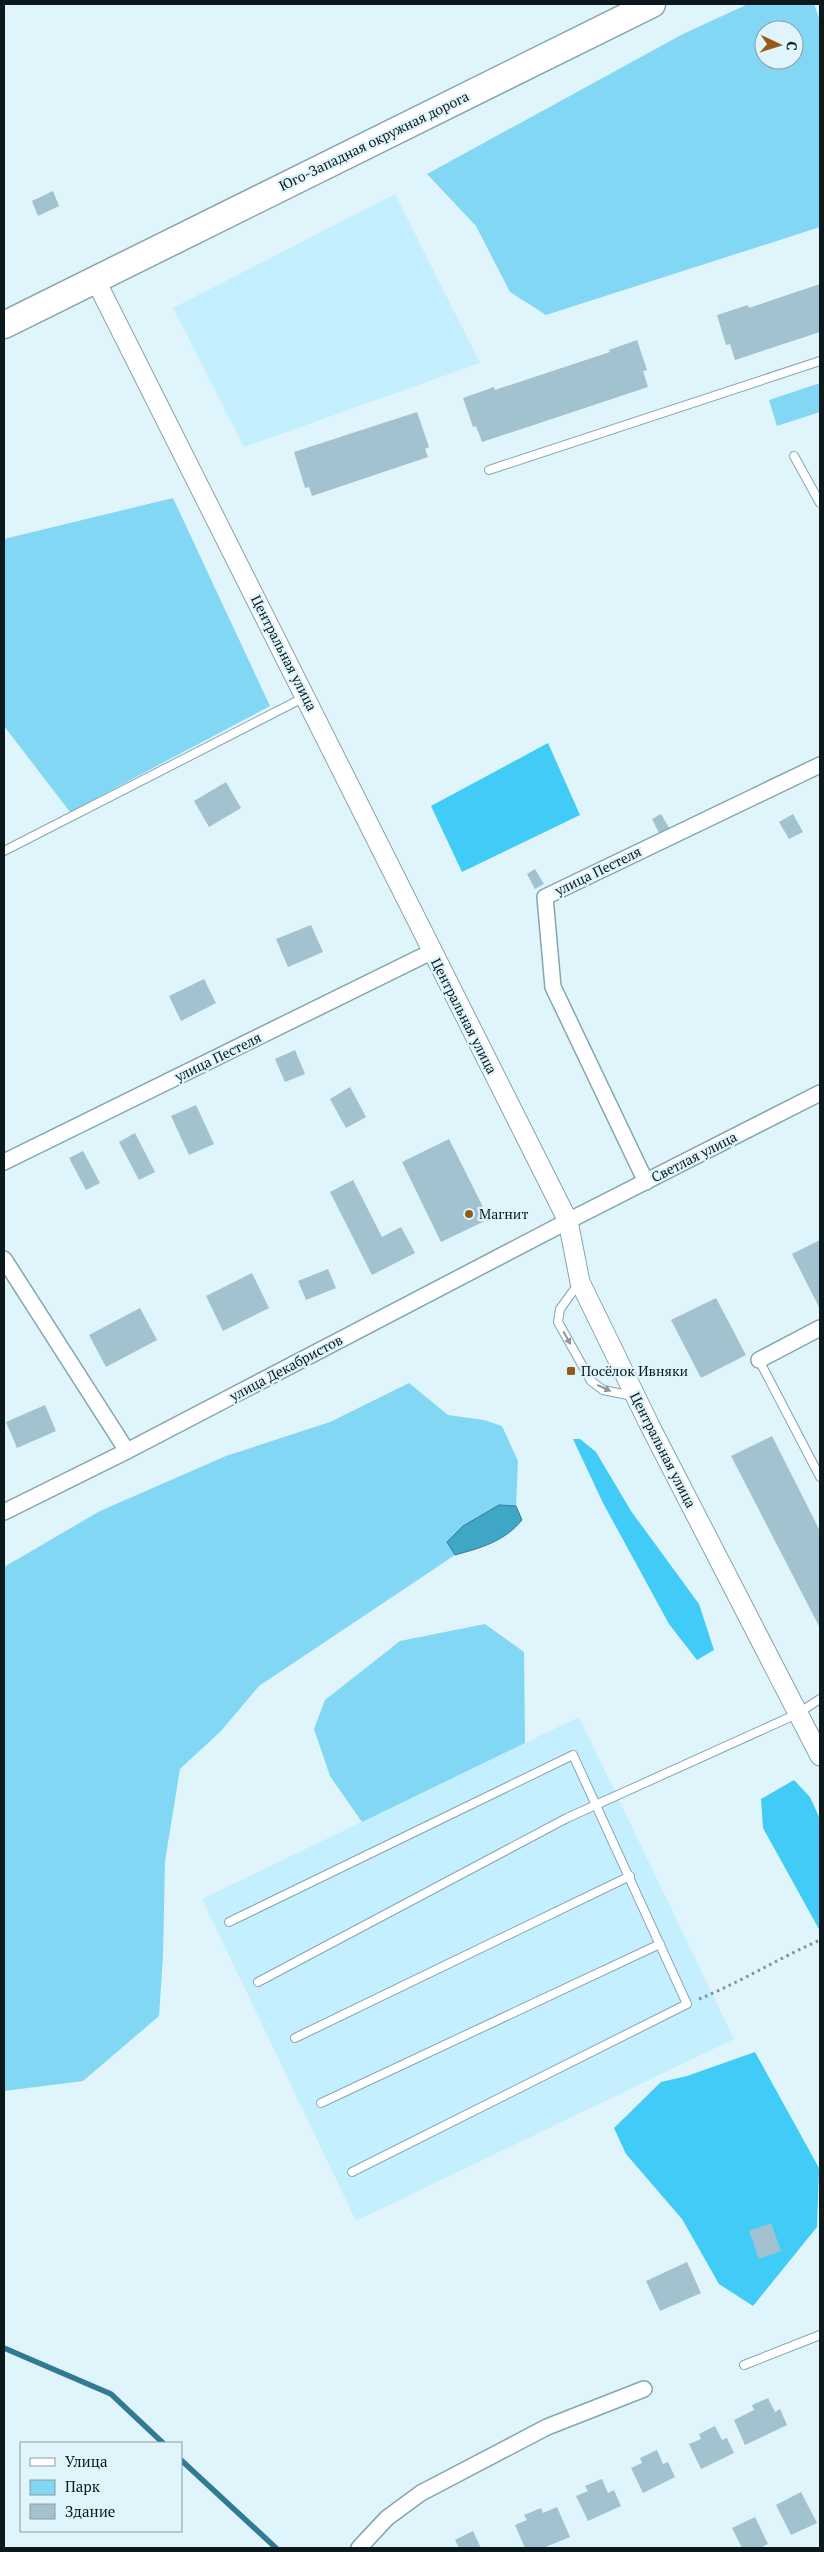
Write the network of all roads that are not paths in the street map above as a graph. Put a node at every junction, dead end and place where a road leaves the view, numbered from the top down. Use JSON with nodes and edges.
{"nodes":[{"id":1,"x":652,"y":4,"type":"edge"},
{"id":2,"x":95,"y":279,"type":"junction"},
{"id":3,"x":4,"y":325,"type":"edge"},
{"id":4,"x":820,"y":361,"type":"edge"},
{"id":5,"x":794,"y":456,"type":"dead end"},
{"id":6,"x":489,"y":470,"type":"dead end"},
{"id":7,"x":820,"y":503,"type":"edge"},
{"id":8,"x":306,"y":696,"type":"junction"},
{"id":9,"x":820,"y":765,"type":"edge"},
{"id":10,"x":4,"y":851,"type":"edge"},
{"id":11,"x":431,"y":952,"type":"junction"},
{"id":12,"x":820,"y":1093,"type":"edge"},
{"id":13,"x":4,"y":1162,"type":"edge"},
{"id":14,"x":646,"y":1182,"type":"junction"},
{"id":15,"x":568,"y":1221,"type":"junction"},
{"id":16,"x":4,"y":1259,"type":"edge"},
{"id":17,"x":580,"y":1282,"type":"junction"},
{"id":18,"x":820,"y":1328,"type":"edge"},
{"id":19,"x":759,"y":1360,"type":"joint"},
{"id":20,"x":636,"y":1397,"type":"junction"},
{"id":21,"x":127,"y":1451,"type":"junction"},
{"id":22,"x":820,"y":1477,"type":"edge"},
{"id":23,"x":4,"y":1512,"type":"edge"},
{"id":24,"x":820,"y":1699,"type":"edge"},
{"id":25,"x":797,"y":1714,"type":"junction"},
{"id":26,"x":820,"y":1756,"type":"edge"},
{"id":27,"x":597,"y":1803,"type":"junction"},
{"id":28,"x":630,"y":1876,"type":"junction"},
{"id":29,"x":229,"y":1922,"type":"dead end"},
{"id":30,"x":660,"y":1944,"type":"junction"},
{"id":31,"x":258,"y":1982,"type":"dead end"},
{"id":32,"x":295,"y":2038,"type":"dead end"},
{"id":33,"x":321,"y":2103,"type":"dead end"},
{"id":34,"x":352,"y":2172,"type":"dead end"},
{"id":35,"x":820,"y":2335,"type":"edge"},
{"id":36,"x":744,"y":2365,"type":"dead end"},
{"id":37,"x":644,"y":2389,"type":"dead end"},
{"id":38,"x":359,"y":2548,"type":"edge"}],
"edges":[{"from":1,"to":2,"type":"highway","name":"Юго-Западная окружная дорога"},
{"from":2,"to":3,"type":"highway"},
{"from":2,"to":8,"type":"street","name":"Центральная улица"},
{"from":4,"to":6,"type":"lane"},
{"from":5,"to":7,"type":"lane"},
{"from":8,"to":10,"type":"lane"},
{"from":8,"to":11,"type":"street","name":"Центральная улица"},
{"from":9,"to":14,"type":"street","name":"улица Пестеля"},
{"from":11,"to":13,"type":"street","name":"улица Пестеля"},
{"from":11,"to":15,"type":"street","name":"Центральная улица"},
{"from":12,"to":14,"type":"street","name":"Светлая улица"},
{"from":14,"to":15,"type":"street","name":"Светлая улица"},
{"from":15,"to":17,"type":"street","name":"Центральная улица"},
{"from":15,"to":21,"type":"street","name":"улица Декабристов"},
{"from":16,"to":21,"type":"street"},
{"from":17,"to":20,"type":"street","name":"Центральная улица"},
{"from":17,"to":20,"type":"lane","one_way":true},
{"from":18,"to":19,"type":"street"},
{"from":19,"to":22,"type":"lane"},
{"from":20,"to":25,"type":"street","name":"Центральная улица"},
{"from":21,"to":23,"type":"street","name":"улица Декабристов"},
{"from":24,"to":25,"type":"lane"},
{"from":25,"to":26,"type":"street","name":"Центральная улица"},
{"from":25,"to":27,"type":"lane"},
{"from":27,"to":28,"type":"lane"},
{"from":27,"to":29,"type":"lane"},
{"from":27,"to":31,"type":"lane"},
{"from":28,"to":30,"type":"lane"},
{"from":28,"to":32,"type":"lane"},
{"from":30,"to":33,"type":"lane"},
{"from":30,"to":34,"type":"lane"},
{"from":35,"to":36,"type":"lane"},
{"from":37,"to":38,"type":"street"}]}
